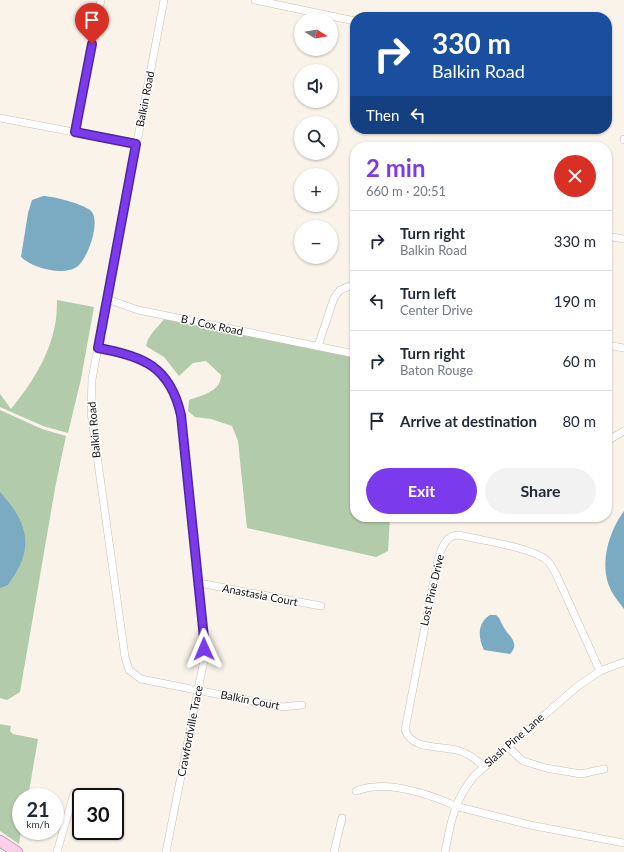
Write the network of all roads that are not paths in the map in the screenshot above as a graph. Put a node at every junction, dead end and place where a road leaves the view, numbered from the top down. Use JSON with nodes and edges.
{"nodes":[{"id":1,"x":101,"y":0,"type":"edge"},
{"id":2,"x":164,"y":0,"type":"edge"},
{"id":3,"x":255,"y":0,"type":"edge"},
{"id":4,"x":350,"y":21,"type":"edge"},
{"id":5,"x":0,"y":118,"type":"edge"},
{"id":6,"x":75,"y":132,"type":"junction"},
{"id":7,"x":136,"y":144,"type":"junction"},
{"id":8,"x":612,"y":237,"type":"edge"},
{"id":9,"x":624,"y":239,"type":"edge"},
{"id":10,"x":350,"y":286,"type":"edge"},
{"id":11,"x":107,"y":298,"type":"junction"},
{"id":12,"x":318,"y":346,"type":"junction"},
{"id":13,"x":612,"y":346,"type":"edge"},
{"id":14,"x":98,"y":348,"type":"junction"},
{"id":15,"x":624,"y":348,"type":"edge"},
{"id":16,"x":350,"y":353,"type":"edge"},
{"id":17,"x":624,"y":431,"type":"edge"},
{"id":18,"x":612,"y":439,"type":"edge"},
{"id":19,"x":199,"y":583,"type":"junction"},
{"id":20,"x":321,"y":606,"type":"dead end"},
{"id":21,"x":624,"y":662,"type":"edge"},
{"id":22,"x":600,"y":671,"type":"junction"},
{"id":23,"x":198,"y":690,"type":"junction"},
{"id":24,"x":302,"y":705,"type":"dead end"},
{"id":25,"x":507,"y":746,"type":"junction"},
{"id":26,"x":484,"y":766,"type":"junction"},
{"id":27,"x":604,"y":769,"type":"dead end"},
{"id":28,"x":356,"y":790,"type":"dead end"},
{"id":29,"x":72,"y":799,"type":"edge"},
{"id":30,"x":455,"y":806,"type":"junction"},
{"id":31,"x":342,"y":818,"type":"dead end"},
{"id":32,"x":0,"y":841,"type":"edge"},
{"id":33,"x":624,"y":843,"type":"edge"},
{"id":34,"x":17,"y":852,"type":"edge"},
{"id":35,"x":57,"y":852,"type":"edge"},
{"id":36,"x":166,"y":852,"type":"edge"},
{"id":37,"x":334,"y":852,"type":"edge"},
{"id":38,"x":445,"y":852,"type":"edge"}],
"edges":[{"from":1,"to":6,"type":"street"},
{"from":2,"to":7,"type":"street","name":"Balkin Road"},
{"from":3,"to":4,"type":"street"},
{"from":5,"to":6,"type":"street"},
{"from":6,"to":7,"type":"street"},
{"from":7,"to":11,"type":"street","name":"Balkin Road"},
{"from":8,"to":9,"type":"street"},
{"from":10,"to":12,"type":"street"},
{"from":11,"to":12,"type":"street","name":"B J Cox Road"},
{"from":11,"to":14,"type":"street","name":"Balkin Road"},
{"from":12,"to":16,"type":"street","name":"B J Cox Road"},
{"from":13,"to":15,"type":"street"},
{"from":14,"to":19,"type":"street","name":"Crawfordville Trace"},
{"from":14,"to":23,"type":"street","name":"Balkin Road"},
{"from":17,"to":18,"type":"street"},
{"from":19,"to":20,"type":"street","name":"Anastasia Court"},
{"from":19,"to":23,"type":"street","name":"Crawfordville Trace"},
{"from":21,"to":22,"type":"street","name":"Slash Pine Lane"},
{"from":22,"to":25,"type":"street","name":"Slash Pine Lane"},
{"from":22,"to":26,"type":"street","name":"Lost Pine Drive"},
{"from":23,"to":24,"type":"street","name":"Balkin Court"},
{"from":23,"to":36,"type":"street","name":"Crawfordville Trace"},
{"from":25,"to":26,"type":"street","name":"Slash Pine Lane"},
{"from":25,"to":27,"type":"street"},
{"from":26,"to":30,"type":"street","name":"Slash Pine Lane"},
{"from":28,"to":30,"type":"street"},
{"from":29,"to":35,"type":"street"},
{"from":30,"to":33,"type":"street"},
{"from":30,"to":38,"type":"street","name":"Slash Pine Lane"},
{"from":31,"to":37,"type":"street"},
{"from":32,"to":34,"type":"main road"}]}
